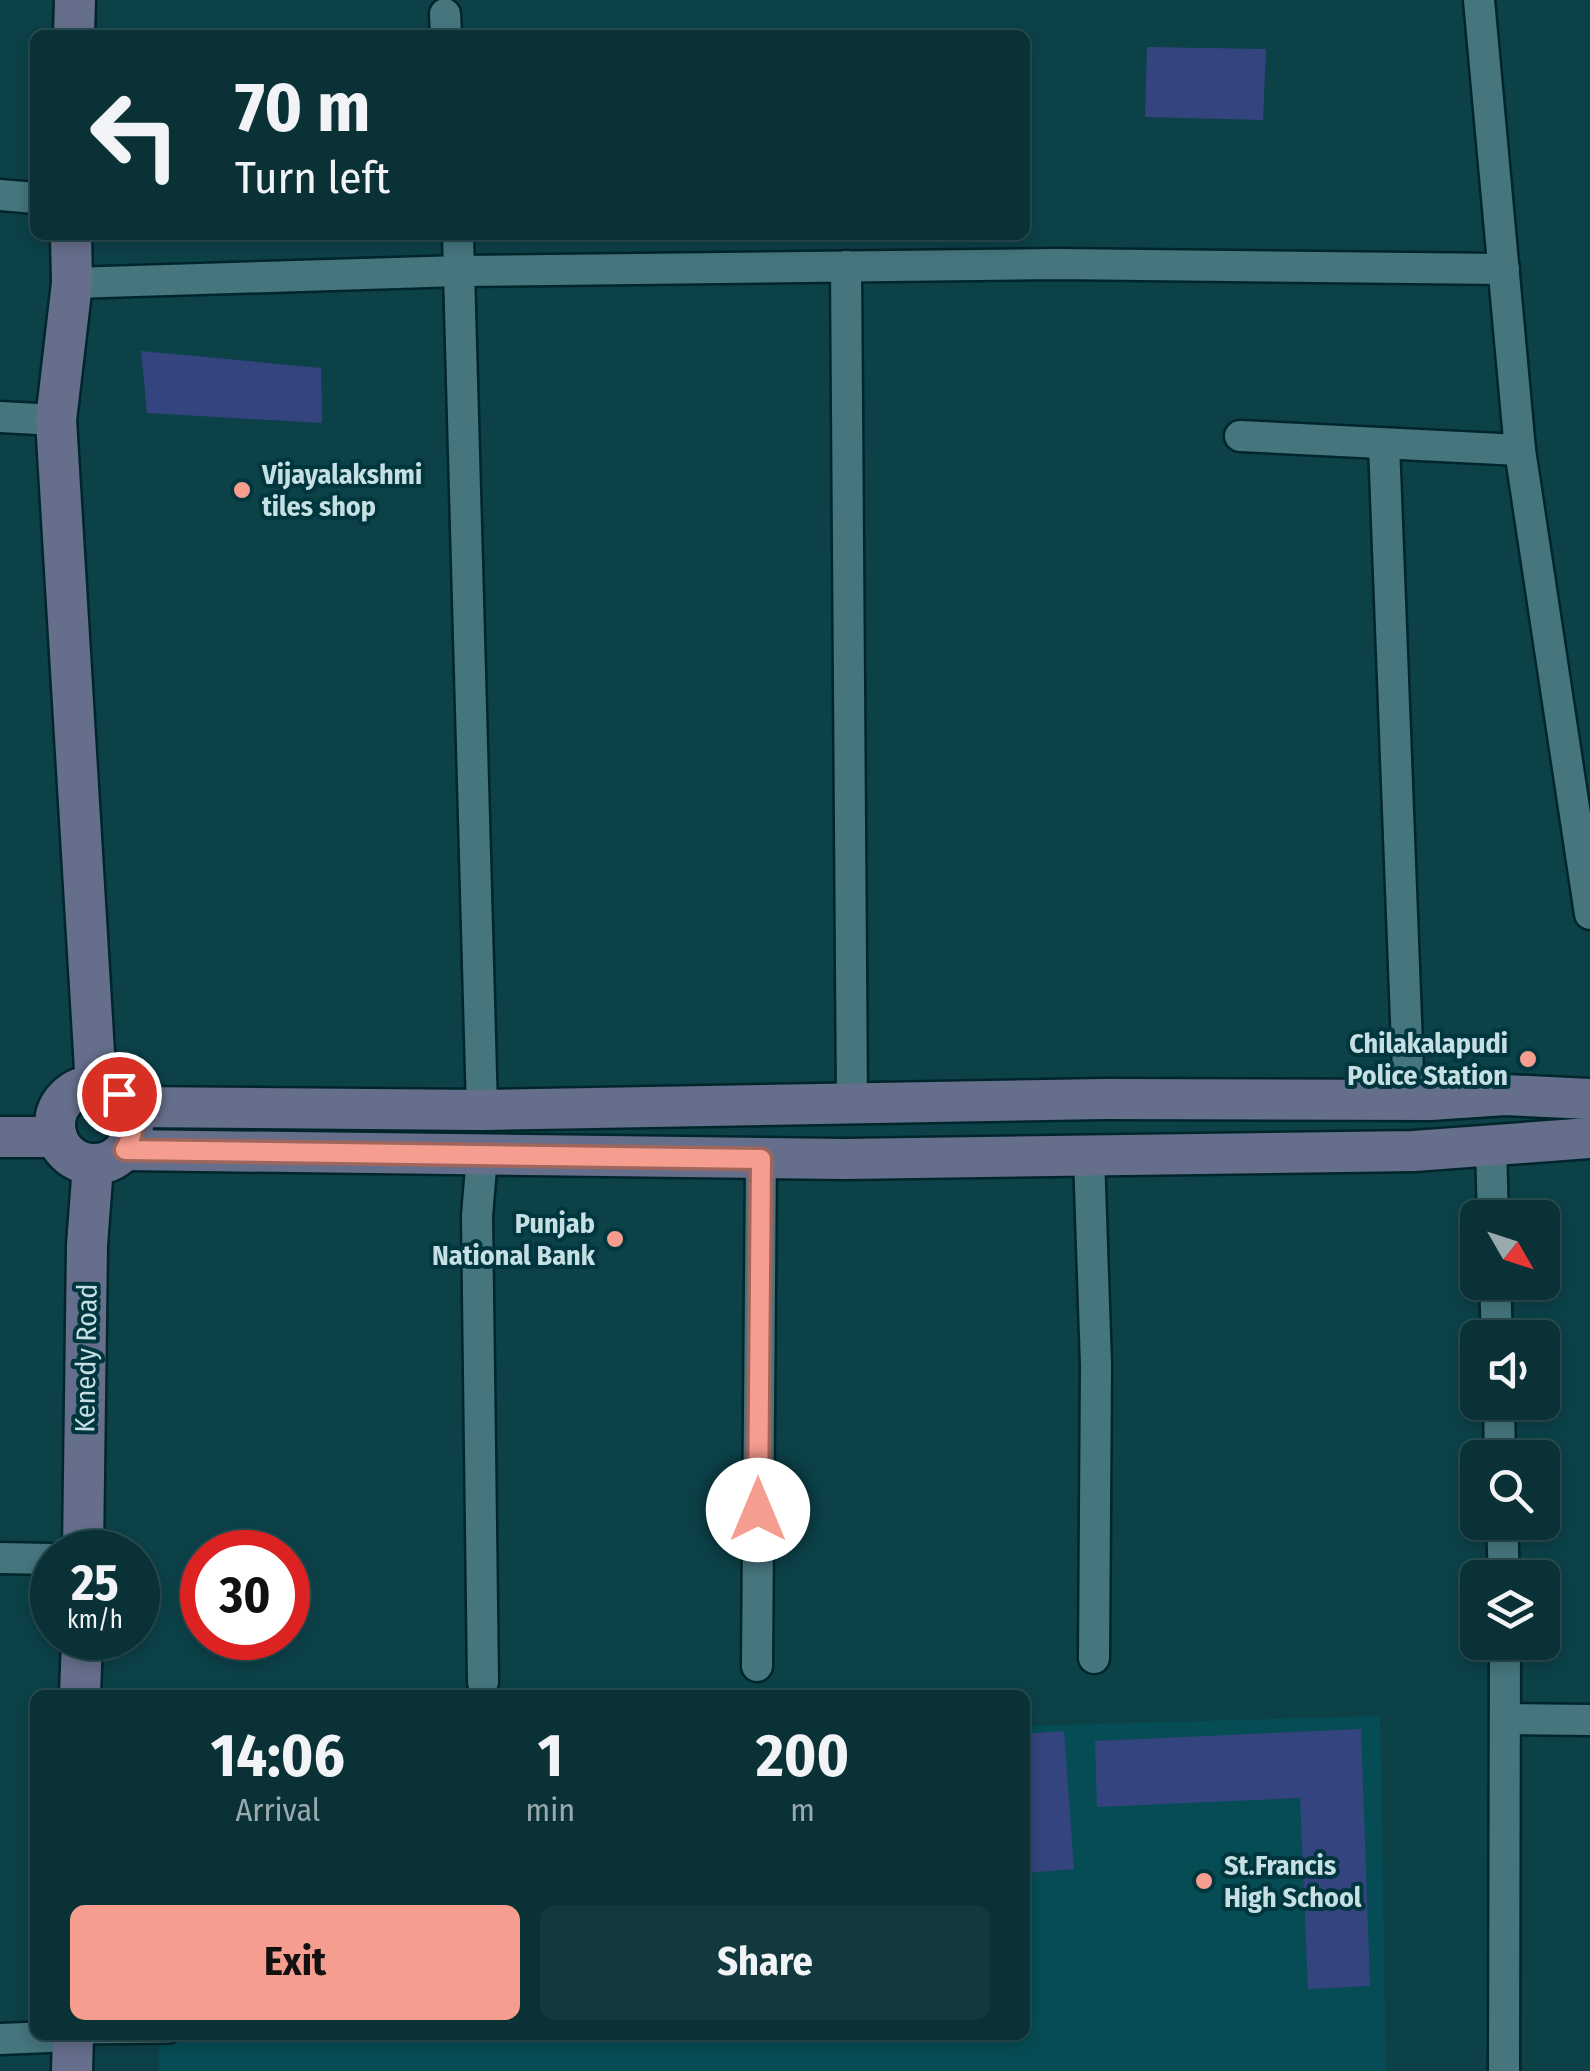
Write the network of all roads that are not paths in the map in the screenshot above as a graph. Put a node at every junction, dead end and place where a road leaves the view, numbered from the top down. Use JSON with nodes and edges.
{"nodes":[{"id":1,"x":74,"y":0,"type":"edge"},
{"id":2,"x":1479,"y":0,"type":"edge"},
{"id":3,"x":74,"y":30,"type":"edge"},
{"id":4,"x":0,"y":195,"type":"edge"},
{"id":5,"x":30,"y":198,"type":"edge"},
{"id":6,"x":70,"y":240,"type":"edge"},
{"id":7,"x":458,"y":240,"type":"edge"},
{"id":8,"x":846,"y":266,"type":"junction"},
{"id":9,"x":1504,"y":269,"type":"junction"},
{"id":10,"x":460,"y":271,"type":"junction"},
{"id":11,"x":72,"y":283,"type":"junction"},
{"id":12,"x":0,"y":417,"type":"edge"},
{"id":13,"x":56,"y":420,"type":"junction"},
{"id":14,"x":1240,"y":436,"type":"dead end"},
{"id":15,"x":1384,"y":444,"type":"junction"},
{"id":16,"x":1520,"y":450,"type":"junction"},
{"id":17,"x":1590,"y":914,"type":"edge"},
{"id":18,"x":113,"y":1096,"type":"junction"},
{"id":19,"x":1409,"y":1098,"type":"junction"},
{"id":20,"x":1590,"y":1099,"type":"edge"},
{"id":21,"x":852,"y":1104,"type":"junction"},
{"id":22,"x":482,"y":1110,"type":"junction"},
{"id":23,"x":0,"y":1137,"type":"edge"},
{"id":24,"x":57,"y":1138,"type":"junction"},
{"id":25,"x":1590,"y":1138,"type":"edge"},
{"id":26,"x":1492,"y":1146,"type":"junction"},
{"id":27,"x":482,"y":1156,"type":"junction"},
{"id":28,"x":1089,"y":1156,"type":"junction"},
{"id":29,"x":109,"y":1157,"type":"junction"},
{"id":30,"x":761,"y":1159,"type":"junction"},
{"id":31,"x":1494,"y":1200,"type":"edge"},
{"id":32,"x":84,"y":1530,"type":"edge"},
{"id":33,"x":0,"y":1558,"type":"edge"},
{"id":34,"x":30,"y":1559,"type":"edge"},
{"id":35,"x":1094,"y":1658,"type":"dead end"},
{"id":36,"x":81,"y":1660,"type":"edge"},
{"id":37,"x":1506,"y":1660,"type":"edge"},
{"id":38,"x":757,"y":1666,"type":"dead end"},
{"id":39,"x":483,"y":1682,"type":"dead end"},
{"id":40,"x":80,"y":1690,"type":"edge"},
{"id":41,"x":1508,"y":1719,"type":"junction"},
{"id":42,"x":1590,"y":1720,"type":"edge"},
{"id":43,"x":0,"y":2038,"type":"edge"},
{"id":44,"x":133,"y":2040,"type":"edge"},
{"id":45,"x":73,"y":2048,"type":"edge"},
{"id":46,"x":1504,"y":2071,"type":"edge"}],
"edges":[{"from":1,"to":3,"type":"main road"},
{"from":2,"to":9,"type":"street"},
{"from":4,"to":5,"type":"street"},
{"from":6,"to":11,"type":"main road"},
{"from":7,"to":10,"type":"street"},
{"from":8,"to":9,"type":"street"},
{"from":8,"to":10,"type":"street"},
{"from":8,"to":21,"type":"street"},
{"from":9,"to":16,"type":"street"},
{"from":10,"to":11,"type":"street"},
{"from":10,"to":22,"type":"street"},
{"from":11,"to":13,"type":"main road"},
{"from":12,"to":13,"type":"street"},
{"from":13,"to":18,"type":"main road"},
{"from":14,"to":15,"type":"street"},
{"from":15,"to":16,"type":"street"},
{"from":15,"to":19,"type":"street"},
{"from":16,"to":17,"type":"street"},
{"from":18,"to":22,"type":"main road"},
{"from":18,"to":24,"type":"main road"},
{"from":18,"to":29,"type":"main road"},
{"from":19,"to":20,"type":"main road"},
{"from":19,"to":21,"type":"main road"},
{"from":21,"to":22,"type":"main road"},
{"from":23,"to":24,"type":"main road"},
{"from":24,"to":29,"type":"main road"},
{"from":25,"to":26,"type":"main road"},
{"from":26,"to":28,"type":"main road"},
{"from":26,"to":31,"type":"street"},
{"from":27,"to":29,"type":"main road"},
{"from":27,"to":30,"type":"main road"},
{"from":27,"to":39,"type":"street"},
{"from":28,"to":30,"type":"main road"},
{"from":28,"to":35,"type":"street"},
{"from":29,"to":32,"type":"main road","name":"Kenedy Road"},
{"from":30,"to":38,"type":"street"},
{"from":33,"to":34,"type":"street"},
{"from":36,"to":40,"type":"main road"},
{"from":37,"to":41,"type":"street"},
{"from":41,"to":42,"type":"street"},
{"from":41,"to":46,"type":"street"},
{"from":43,"to":45,"type":"street"},
{"from":44,"to":45,"type":"lane"}]}
